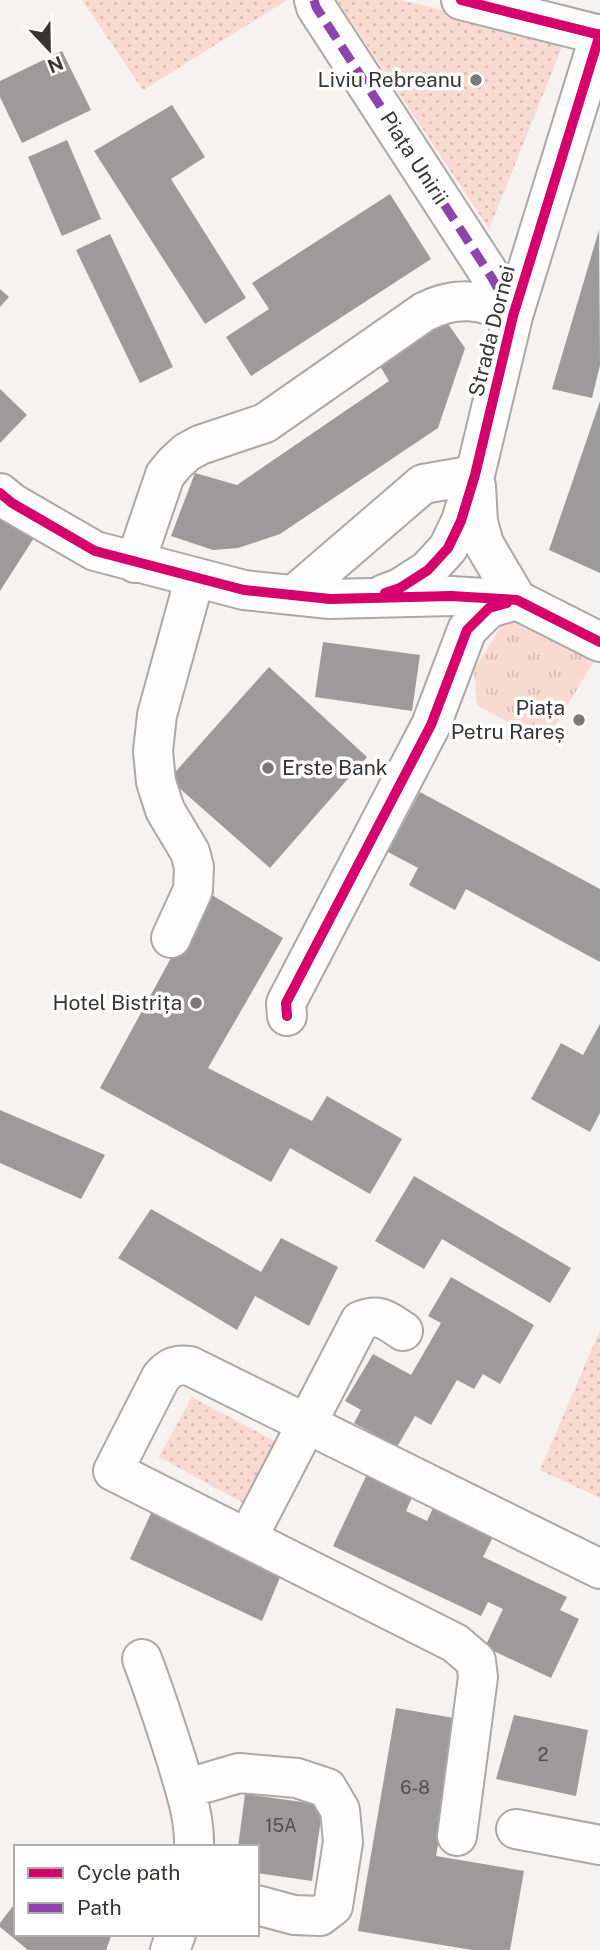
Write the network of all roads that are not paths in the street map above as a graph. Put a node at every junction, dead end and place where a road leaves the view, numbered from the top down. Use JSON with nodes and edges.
{"nodes":[{"id":1,"x":314,"y":0,"type":"edge"},
{"id":2,"x":461,"y":0,"type":"edge"},
{"id":3,"x":600,"y":34,"type":"edge"},
{"id":4,"x":513,"y":316,"type":"junction"},
{"id":5,"x":475,"y":475,"type":"junction"},
{"id":6,"x":0,"y":493,"type":"edge"},
{"id":7,"x":135,"y":563,"type":"junction"},
{"id":8,"x":195,"y":578,"type":"junction"},
{"id":9,"x":294,"y":595,"type":"junction"},
{"id":10,"x":372,"y":598,"type":"junction"},
{"id":11,"x":517,"y":600,"type":"junction"},
{"id":12,"x":600,"y":642,"type":"edge"},
{"id":13,"x":171,"y":938,"type":"dead end"},
{"id":14,"x":287,"y":1016,"type":"dead end"},
{"id":15,"x":403,"y":1331,"type":"dead end"},
{"id":16,"x":306,"y":1424,"type":"junction"},
{"id":17,"x":248,"y":1537,"type":"junction"},
{"id":18,"x":600,"y":1569,"type":"edge"},
{"id":19,"x":142,"y":1658,"type":"dead end"},
{"id":20,"x":185,"y":1789,"type":"junction"},
{"id":21,"x":516,"y":1829,"type":"dead end"},
{"id":22,"x":457,"y":1836,"type":"dead end"},
{"id":23,"x":194,"y":1845,"type":"edge"},
{"id":24,"x":600,"y":1845,"type":"edge"},
{"id":25,"x":259,"y":1906,"type":"edge"}],
"edges":[{"from":1,"to":4,"type":"street","name":"Piața Unirii"},
{"from":2,"to":3,"type":"street"},
{"from":3,"to":4,"type":"street","name":"Strada Dornei"},
{"from":4,"to":5,"type":"street","name":"Strada Dornei"},
{"from":4,"to":7,"type":"street"},
{"from":5,"to":9,"type":"street"},
{"from":5,"to":10,"type":"street","name":"Strada Dornei"},
{"from":5,"to":11,"type":"street"},
{"from":6,"to":7,"type":"street"},
{"from":7,"to":8,"type":"street"},
{"from":8,"to":9,"type":"street"},
{"from":8,"to":13,"type":"street"},
{"from":9,"to":10,"type":"street"},
{"from":10,"to":11,"type":"street"},
{"from":11,"to":12,"type":"street"},
{"from":11,"to":14,"type":"street"},
{"from":15,"to":16,"type":"street"},
{"from":16,"to":17,"type":"street"},
{"from":16,"to":17,"type":"street"},
{"from":16,"to":18,"type":"street"},
{"from":17,"to":22,"type":"street"},
{"from":19,"to":20,"type":"street"},
{"from":20,"to":23,"type":"street"},
{"from":20,"to":25,"type":"street"},
{"from":21,"to":24,"type":"street"}]}
